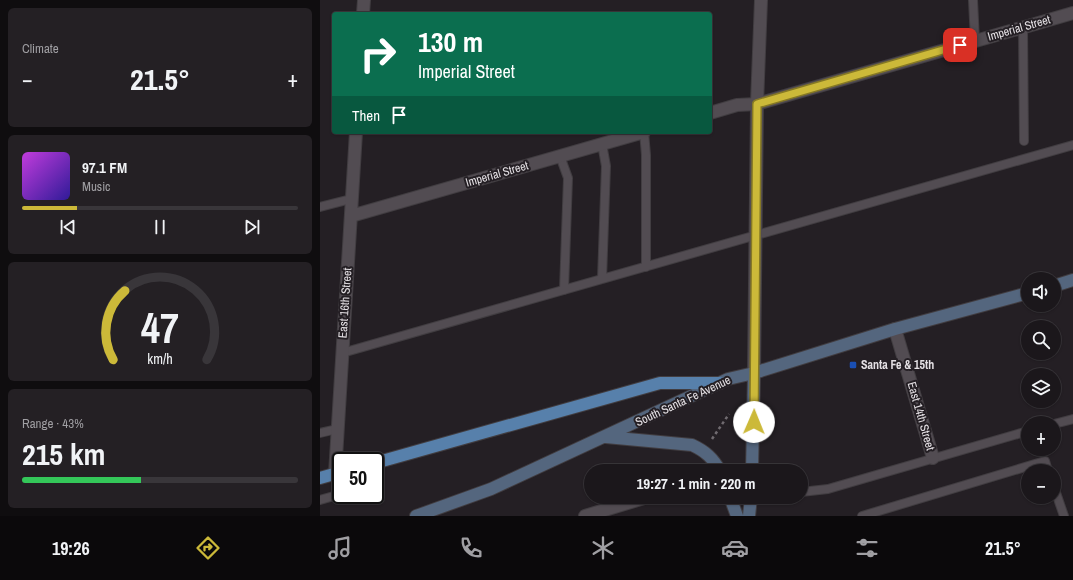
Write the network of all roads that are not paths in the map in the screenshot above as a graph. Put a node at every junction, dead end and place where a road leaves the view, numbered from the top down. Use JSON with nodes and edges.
{"nodes":[{"id":1,"x":364,"y":0,"type":"edge"},
{"id":2,"x":761,"y":0,"type":"edge"},
{"id":3,"x":973,"y":0,"type":"edge"},
{"id":4,"x":363,"y":12,"type":"edge"},
{"id":5,"x":1073,"y":13,"type":"edge"},
{"id":6,"x":1023,"y":27,"type":"junction"},
{"id":7,"x":975,"y":41,"type":"junction"},
{"id":8,"x":757,"y":104,"type":"junction"},
{"id":9,"x":712,"y":112,"type":"edge"},
{"id":10,"x":356,"y":134,"type":"edge"},
{"id":11,"x":637,"y":134,"type":"edge"},
{"id":12,"x":644,"y":134,"type":"edge"},
{"id":13,"x":1024,"y":141,"type":"dead end"},
{"id":14,"x":602,"y":144,"type":"junction"},
{"id":15,"x":1073,"y":145,"type":"edge"},
{"id":16,"x":560,"y":156,"type":"junction"},
{"id":17,"x":352,"y":199,"type":"junction"},
{"id":18,"x":320,"y":207,"type":"edge"},
{"id":19,"x":350,"y":216,"type":"junction"},
{"id":20,"x":755,"y":236,"type":"junction"},
{"id":21,"x":646,"y":267,"type":"junction"},
{"id":22,"x":602,"y":279,"type":"junction"},
{"id":23,"x":1073,"y":280,"type":"edge"},
{"id":24,"x":1061,"y":284,"type":"edge"},
{"id":25,"x":564,"y":290,"type":"junction"},
{"id":26,"x":1021,"y":295,"type":"edge"},
{"id":27,"x":895,"y":329,"type":"junction"},
{"id":28,"x":342,"y":353,"type":"junction"},
{"id":29,"x":754,"y":373,"type":"junction"},
{"id":30,"x":720,"y":383,"type":"junction"},
{"id":31,"x":1073,"y":419,"type":"edge"},
{"id":32,"x":1061,"y":422,"type":"edge"},
{"id":33,"x":337,"y":430,"type":"junction"},
{"id":34,"x":320,"y":433,"type":"edge"},
{"id":35,"x":1021,"y":434,"type":"edge"},
{"id":36,"x":605,"y":437,"type":"junction"},
{"id":37,"x":338,"y":452,"type":"edge"},
{"id":38,"x":934,"y":458,"type":"junction"},
{"id":39,"x":384,"y":460,"type":"edge"},
{"id":40,"x":716,"y":464,"type":"edge"},
{"id":41,"x":752,"y":464,"type":"edge"},
{"id":42,"x":1035,"y":464,"type":"edge"},
{"id":43,"x":1046,"y":464,"type":"edge"},
{"id":44,"x":1021,"y":468,"type":"edge"},
{"id":45,"x":332,"y":475,"type":"edge"},
{"id":46,"x":320,"y":478,"type":"edge"},
{"id":47,"x":808,"y":491,"type":"edge"},
{"id":48,"x":332,"y":497,"type":"edge"},
{"id":49,"x":320,"y":500,"type":"edge"},
{"id":50,"x":625,"y":504,"type":"edge"},
{"id":51,"x":733,"y":504,"type":"edge"},
{"id":52,"x":751,"y":504,"type":"edge"},
{"id":53,"x":1060,"y":504,"type":"edge"},
{"id":54,"x":416,"y":516,"type":"edge"},
{"id":55,"x":587,"y":516,"type":"edge"},
{"id":56,"x":737,"y":516,"type":"edge"},
{"id":57,"x":750,"y":516,"type":"edge"},
{"id":58,"x":862,"y":516,"type":"edge"},
{"id":59,"x":1064,"y":516,"type":"edge"}],
"edges":[{"from":1,"to":4,"type":"street"},
{"from":2,"to":8,"type":"street"},
{"from":3,"to":7,"type":"lane"},
{"from":5,"to":6,"type":"street","name":"Imperial Street"},
{"from":6,"to":7,"type":"street","name":"Imperial Street"},
{"from":6,"to":13,"type":"lane"},
{"from":7,"to":8,"type":"street","name":"Imperial Street"},
{"from":8,"to":9,"type":"street","name":"Imperial Street"},
{"from":8,"to":20,"type":"street"},
{"from":10,"to":17,"type":"street","name":"East 16th Street"},
{"from":11,"to":14,"type":"street","name":"Imperial Street"},
{"from":12,"to":21,"type":"lane"},
{"from":14,"to":16,"type":"street","name":"Imperial Street"},
{"from":14,"to":22,"type":"lane"},
{"from":15,"to":20,"type":"lane"},
{"from":16,"to":19,"type":"street","name":"Imperial Street"},
{"from":16,"to":25,"type":"lane"},
{"from":17,"to":18,"type":"lane"},
{"from":17,"to":19,"type":"street","name":"East 16th Street"},
{"from":19,"to":28,"type":"street","name":"East 16th Street"},
{"from":20,"to":21,"type":"lane"},
{"from":20,"to":29,"type":"street"},
{"from":21,"to":22,"type":"lane"},
{"from":22,"to":25,"type":"lane"},
{"from":23,"to":24,"type":"main road"},
{"from":25,"to":28,"type":"lane"},
{"from":26,"to":27,"type":"main road","name":"South Santa Fe Avenue"},
{"from":27,"to":29,"type":"main road","name":"South Santa Fe Avenue"},
{"from":27,"to":38,"type":"street","name":"East 14th Street"},
{"from":28,"to":33,"type":"street","name":"East 16th Street"},
{"from":29,"to":30,"type":"main road","name":"South Santa Fe Avenue"},
{"from":29,"to":41,"type":"main road"},
{"from":30,"to":36,"type":"main road","name":"South Santa Fe Avenue"},
{"from":30,"to":39,"type":"main road"},
{"from":31,"to":32,"type":"lane"},
{"from":33,"to":34,"type":"lane"},
{"from":33,"to":37,"type":"street","name":"East 16th Street"},
{"from":35,"to":38,"type":"lane"},
{"from":36,"to":40,"type":"main road"},
{"from":36,"to":54,"type":"main road","name":"South Santa Fe Avenue"},
{"from":38,"to":47,"type":"lane"},
{"from":42,"to":43,"type":"lane"},
{"from":44,"to":58,"type":"lane"},
{"from":45,"to":46,"type":"main road"},
{"from":48,"to":49,"type":"lane"},
{"from":50,"to":55,"type":"street"},
{"from":51,"to":56,"type":"main road"},
{"from":52,"to":57,"type":"main road"},
{"from":53,"to":59,"type":"lane"}]}
